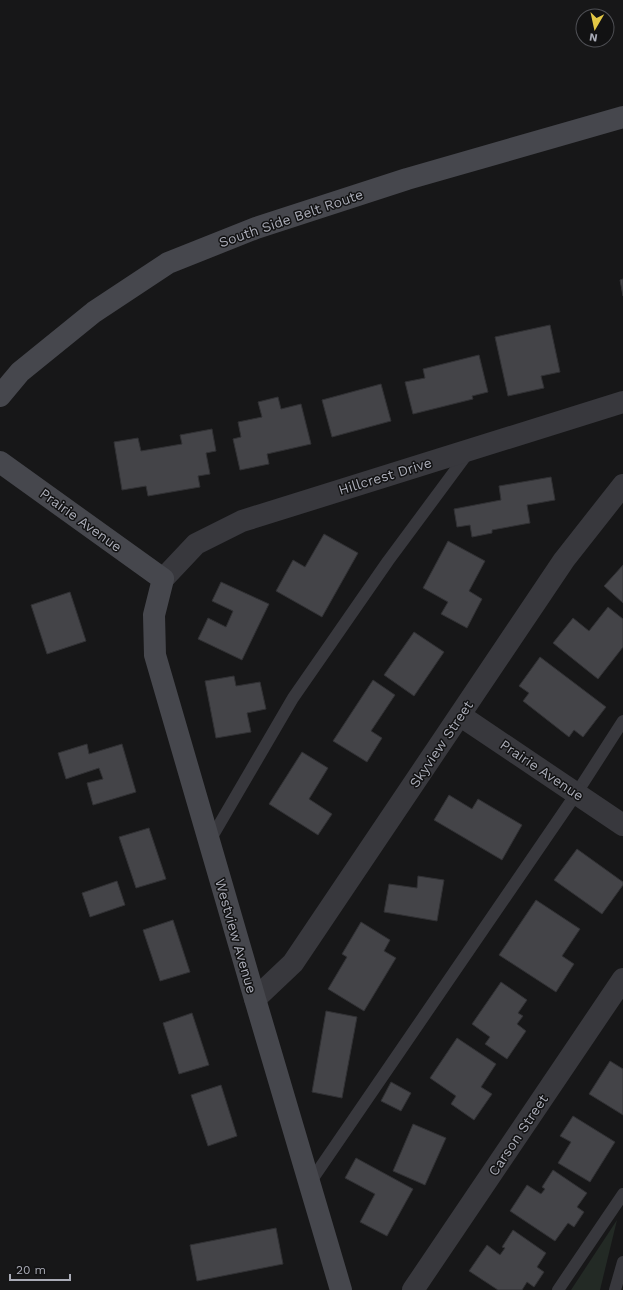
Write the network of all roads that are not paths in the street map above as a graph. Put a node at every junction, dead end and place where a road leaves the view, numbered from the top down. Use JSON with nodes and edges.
{"nodes":[{"id":1,"x":623,"y":117,"type":"edge"},
{"id":2,"x":0,"y":396,"type":"edge"},
{"id":3,"x":623,"y":402,"type":"edge"},
{"id":4,"x":470,"y":450,"type":"junction"},
{"id":5,"x":0,"y":462,"type":"edge"},
{"id":6,"x":623,"y":485,"type":"edge"},
{"id":7,"x":163,"y":579,"type":"junction"},
{"id":8,"x":460,"y":716,"type":"junction"},
{"id":9,"x":623,"y":721,"type":"edge"},
{"id":10,"x":576,"y":794,"type":"junction"},
{"id":11,"x":623,"y":825,"type":"edge"},
{"id":12,"x":209,"y":842,"type":"junction"},
{"id":13,"x":623,"y":979,"type":"edge"},
{"id":14,"x":255,"y":999,"type":"junction"},
{"id":15,"x":310,"y":1184,"type":"junction"},
{"id":16,"x":623,"y":1194,"type":"edge"},
{"id":17,"x":623,"y":1262,"type":"edge"},
{"id":18,"x":341,"y":1290,"type":"edge"},
{"id":19,"x":413,"y":1290,"type":"edge"},
{"id":20,"x":558,"y":1290,"type":"edge"},
{"id":21,"x":615,"y":1290,"type":"edge"}],
"edges":[{"from":1,"to":2,"type":"street","name":"South Side Belt Route"},
{"from":3,"to":4,"type":"street","name":"Hillcrest Drive"},
{"from":4,"to":7,"type":"street","name":"Hillcrest Drive"},
{"from":4,"to":12,"type":"lane"},
{"from":5,"to":7,"type":"street","name":"Prairie Avenue"},
{"from":6,"to":8,"type":"street","name":"Skyview Street"},
{"from":7,"to":12,"type":"street","name":"Westview Avenue"},
{"from":8,"to":10,"type":"street","name":"Prairie Avenue"},
{"from":8,"to":14,"type":"street","name":"Skyview Street"},
{"from":9,"to":10,"type":"lane"},
{"from":10,"to":11,"type":"street","name":"Prairie Avenue"},
{"from":10,"to":15,"type":"lane"},
{"from":12,"to":14,"type":"street","name":"Westview Avenue"},
{"from":13,"to":19,"type":"street","name":"Carson Street"},
{"from":14,"to":15,"type":"street","name":"Westview Avenue"},
{"from":15,"to":18,"type":"street","name":"Westview Avenue"},
{"from":16,"to":20,"type":"lane"},
{"from":17,"to":21,"type":"lane"}]}
